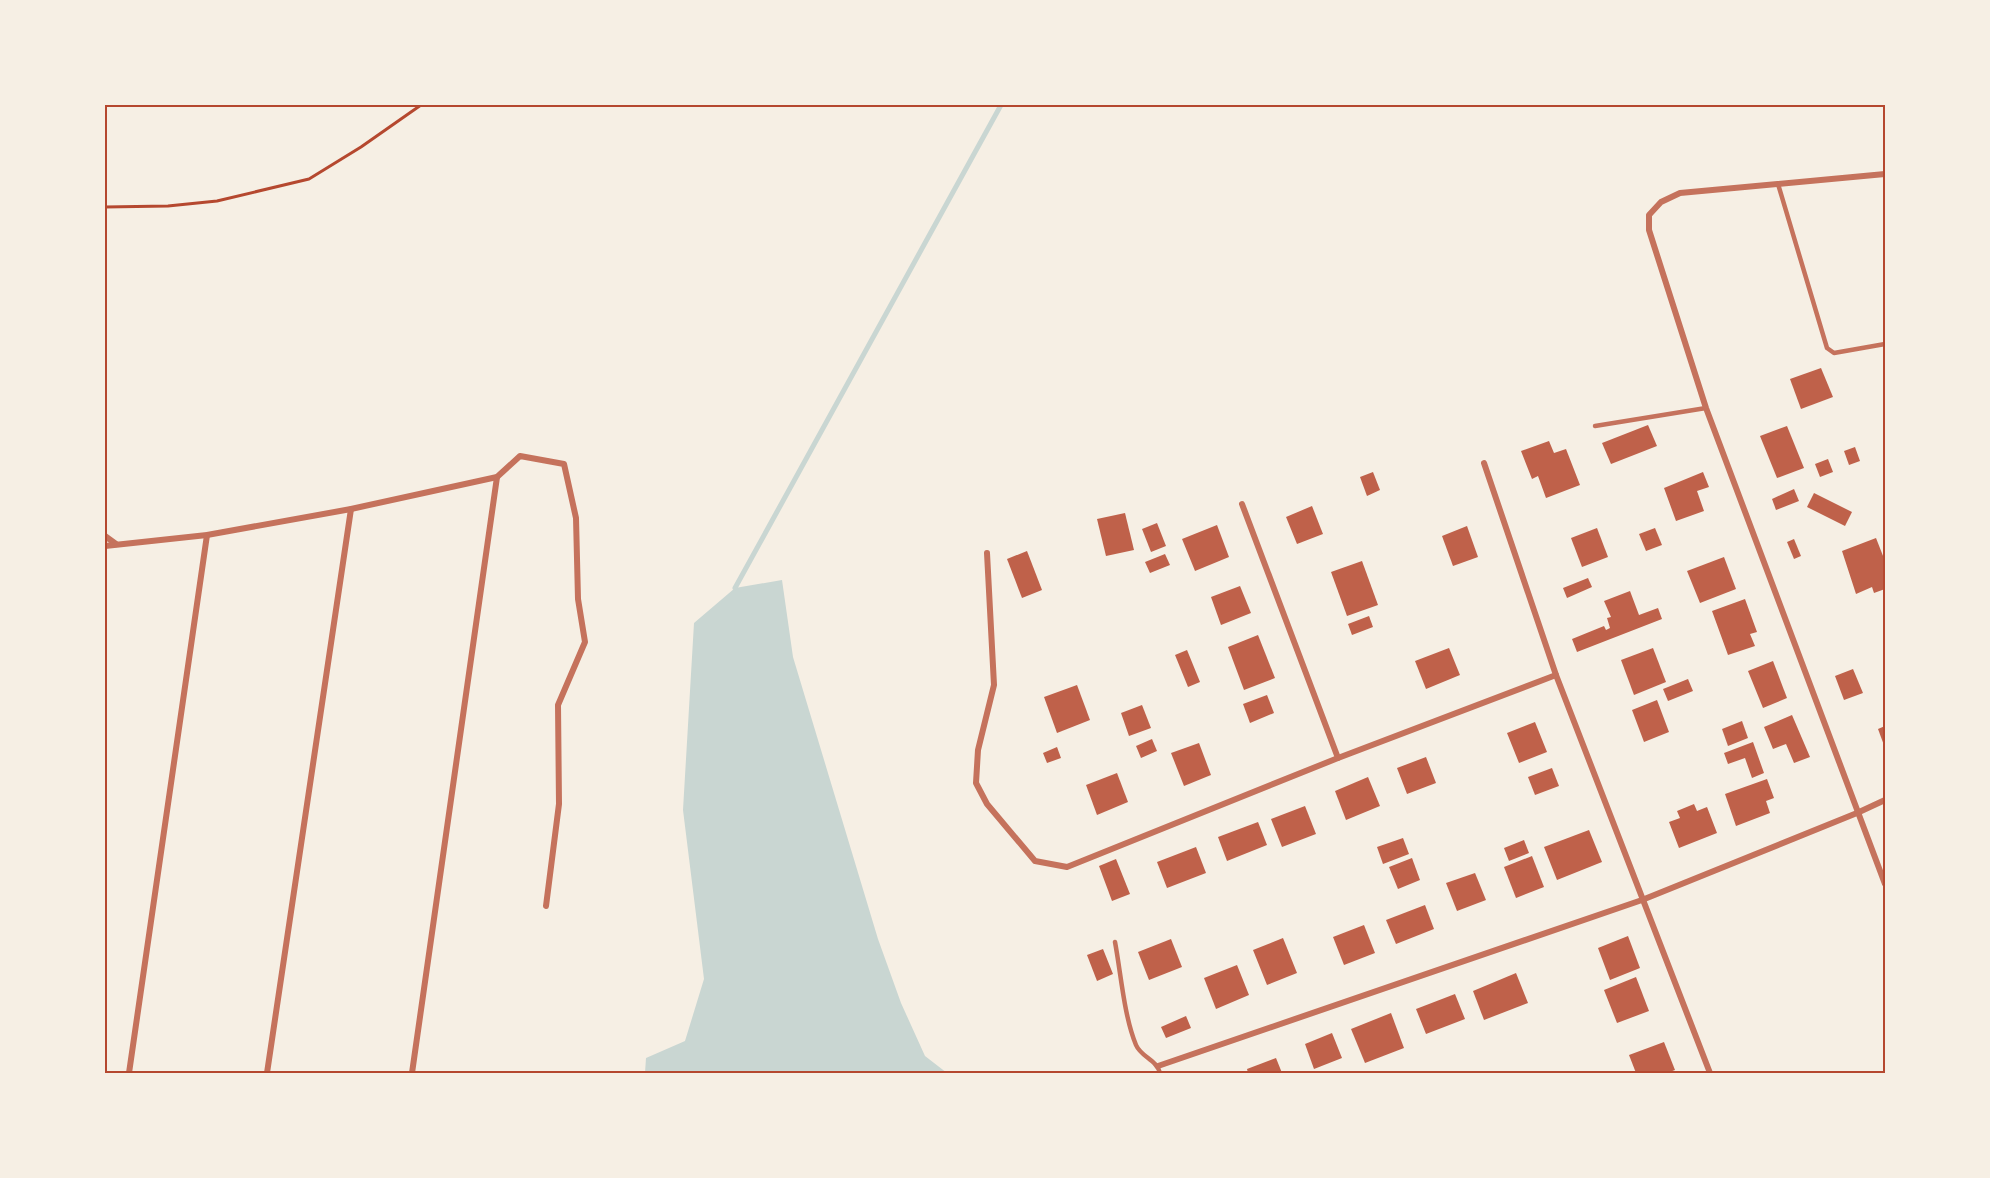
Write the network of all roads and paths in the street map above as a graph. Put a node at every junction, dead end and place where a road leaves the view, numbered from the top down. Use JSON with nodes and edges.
{"nodes":[{"id":1,"x":421,"y":105,"type":"edge"},
{"id":2,"x":1885,"y":174,"type":"edge"},
{"id":3,"x":1778,"y":184,"type":"junction"},
{"id":4,"x":105,"y":207,"type":"edge"},
{"id":5,"x":1885,"y":344,"type":"edge"},
{"id":6,"x":1706,"y":408,"type":"junction"},
{"id":7,"x":1596,"y":426,"type":"dead end"},
{"id":8,"x":1484,"y":464,"type":"dead end"},
{"id":9,"x":497,"y":477,"type":"junction"},
{"id":10,"x":1242,"y":504,"type":"dead end"},
{"id":11,"x":351,"y":509,"type":"junction"},
{"id":12,"x":207,"y":535,"type":"junction"},
{"id":13,"x":105,"y":536,"type":"edge"},
{"id":14,"x":116,"y":544,"type":"junction"},
{"id":15,"x":105,"y":546,"type":"edge"},
{"id":16,"x":987,"y":553,"type":"dead end"},
{"id":17,"x":1556,"y":675,"type":"junction"},
{"id":18,"x":1338,"y":758,"type":"junction"},
{"id":19,"x":1885,"y":800,"type":"edge"},
{"id":20,"x":1857,"y":813,"type":"junction"},
{"id":21,"x":1885,"y":884,"type":"edge"},
{"id":22,"x":1642,"y":900,"type":"junction"},
{"id":23,"x":546,"y":906,"type":"dead end"},
{"id":24,"x":1115,"y":942,"type":"dead end"},
{"id":25,"x":1159,"y":1070,"type":"edge"},
{"id":26,"x":129,"y":1073,"type":"edge"},
{"id":27,"x":267,"y":1073,"type":"edge"},
{"id":28,"x":412,"y":1073,"type":"edge"},
{"id":29,"x":1710,"y":1073,"type":"edge"}],
"edges":[{"from":1,"to":4,"type":"path"},
{"from":2,"to":3,"type":"street"},
{"from":3,"to":5,"type":"lane"},
{"from":3,"to":6,"type":"street"},
{"from":6,"to":7,"type":"lane"},
{"from":6,"to":20,"type":"street"},
{"from":8,"to":17,"type":"street"},
{"from":9,"to":11,"type":"street"},
{"from":9,"to":23,"type":"street"},
{"from":9,"to":28,"type":"street"},
{"from":10,"to":18,"type":"street"},
{"from":11,"to":12,"type":"street"},
{"from":11,"to":27,"type":"street"},
{"from":12,"to":14,"type":"street"},
{"from":12,"to":26,"type":"street"},
{"from":13,"to":14,"type":"street"},
{"from":14,"to":15,"type":"street"},
{"from":16,"to":18,"type":"street"},
{"from":17,"to":18,"type":"street"},
{"from":17,"to":22,"type":"street"},
{"from":19,"to":20,"type":"street"},
{"from":20,"to":21,"type":"street"},
{"from":20,"to":22,"type":"street"},
{"from":22,"to":25,"type":"street"},
{"from":22,"to":29,"type":"street"},
{"from":24,"to":25,"type":"lane"}]}
